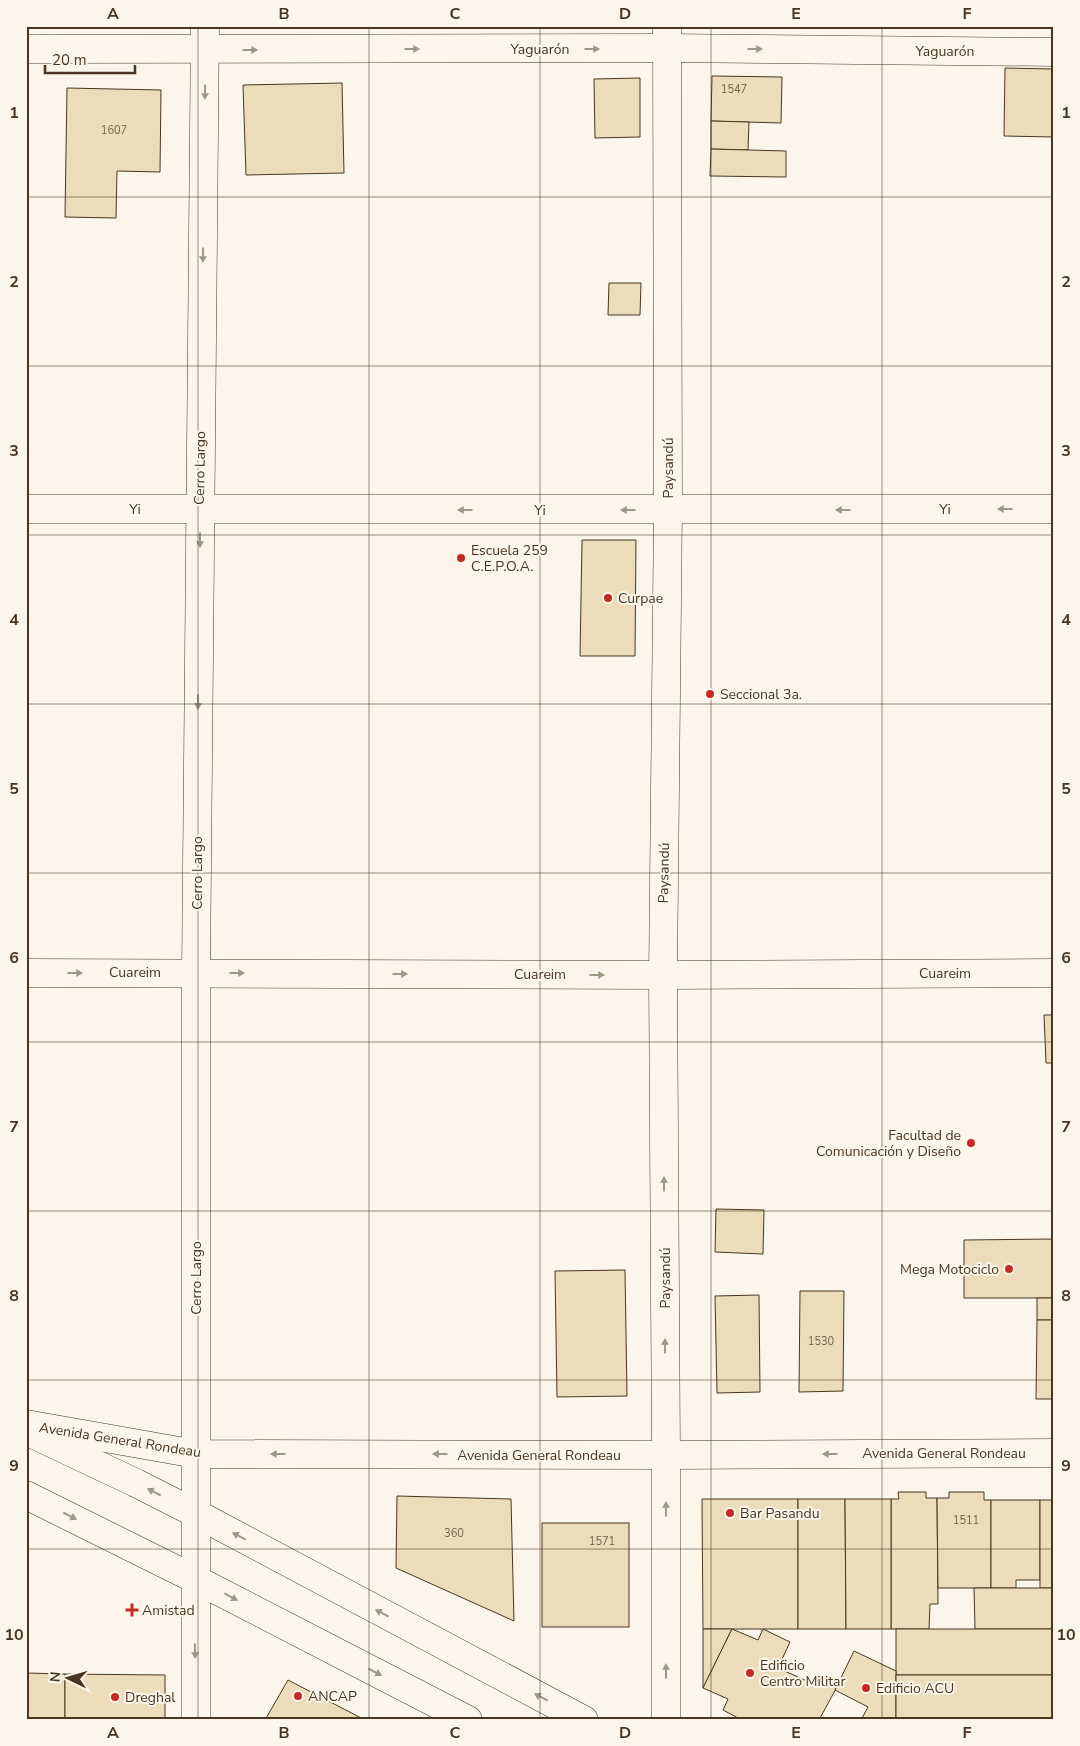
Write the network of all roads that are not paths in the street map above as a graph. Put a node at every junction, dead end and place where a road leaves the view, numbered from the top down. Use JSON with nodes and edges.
{"nodes":[{"id":1,"x":667,"y":37,"type":"edge"},
{"id":2,"x":205,"y":38,"type":"edge"},
{"id":3,"x":26,"y":49,"type":"edge"},
{"id":4,"x":1054,"y":52,"type":"edge"},
{"id":5,"x":26,"y":509,"type":"edge"},
{"id":6,"x":1054,"y":509,"type":"edge"},
{"id":7,"x":200,"y":510,"type":"junction"},
{"id":8,"x":668,"y":510,"type":"junction"},
{"id":9,"x":196,"y":972,"type":"junction"},
{"id":10,"x":26,"y":973,"type":"edge"},
{"id":11,"x":1054,"y":973,"type":"edge"},
{"id":12,"x":663,"y":975,"type":"junction"},
{"id":13,"x":26,"y":1424,"type":"edge"},
{"id":14,"x":26,"y":1431,"type":"edge"},
{"id":15,"x":1054,"y":1452,"type":"edge"},
{"id":16,"x":196,"y":1454,"type":"junction"},
{"id":17,"x":666,"y":1455,"type":"junction"},
{"id":18,"x":26,"y":1495,"type":"edge"},
{"id":19,"x":197,"y":1514,"type":"junction"},
{"id":20,"x":195,"y":1579,"type":"junction"},
{"id":21,"x":196,"y":1720,"type":"edge"},
{"id":22,"x":468,"y":1720,"type":"edge"},
{"id":23,"x":584,"y":1720,"type":"edge"},
{"id":24,"x":666,"y":1720,"type":"edge"}],
"edges":[{"from":2,"to":1,"type":"street","name":"Yaguarón","one_way":true},
{"from":1,"to":4,"type":"street","name":"Yaguarón","one_way":true},
{"from":1,"to":8,"type":"street","name":"Paysandú"},
{"from":2,"to":3,"type":"street","name":"Yaguarón"},
{"from":2,"to":7,"type":"street","name":"Cerro Largo","one_way":true},
{"from":5,"to":7,"type":"street","name":"Yi"},
{"from":6,"to":8,"type":"street","name":"Yi","one_way":true},
{"from":8,"to":7,"type":"street","name":"Yi","one_way":true},
{"from":7,"to":9,"type":"street","name":"Cerro Largo","one_way":true},
{"from":8,"to":12,"type":"street","name":"Paysandú"},
{"from":10,"to":9,"type":"street","name":"Cuareim","one_way":true},
{"from":9,"to":12,"type":"street","name":"Cuareim","one_way":true},
{"from":9,"to":16,"type":"street","name":"Cerro Largo"},
{"from":11,"to":12,"type":"street","name":"Cuareim"},
{"from":17,"to":12,"type":"street","name":"Paysandú","one_way":true},
{"from":13,"to":16,"type":"street","name":"Avenida General Rondeau"},
{"from":19,"to":14,"type":"street","one_way":true},
{"from":15,"to":17,"type":"street","name":"Avenida General Rondeau","one_way":true},
{"from":17,"to":16,"type":"street","name":"Avenida General Rondeau","one_way":true},
{"from":16,"to":19,"type":"street","name":"Cerro Largo"},
{"from":24,"to":17,"type":"street","name":"Paysandú","one_way":true},
{"from":18,"to":20,"type":"street","one_way":true},
{"from":19,"to":20,"type":"street","name":"Cerro Largo"},
{"from":23,"to":19,"type":"street","one_way":true},
{"from":20,"to":21,"type":"street","name":"Cerro Largo","one_way":true},
{"from":20,"to":22,"type":"street","one_way":true}]}
